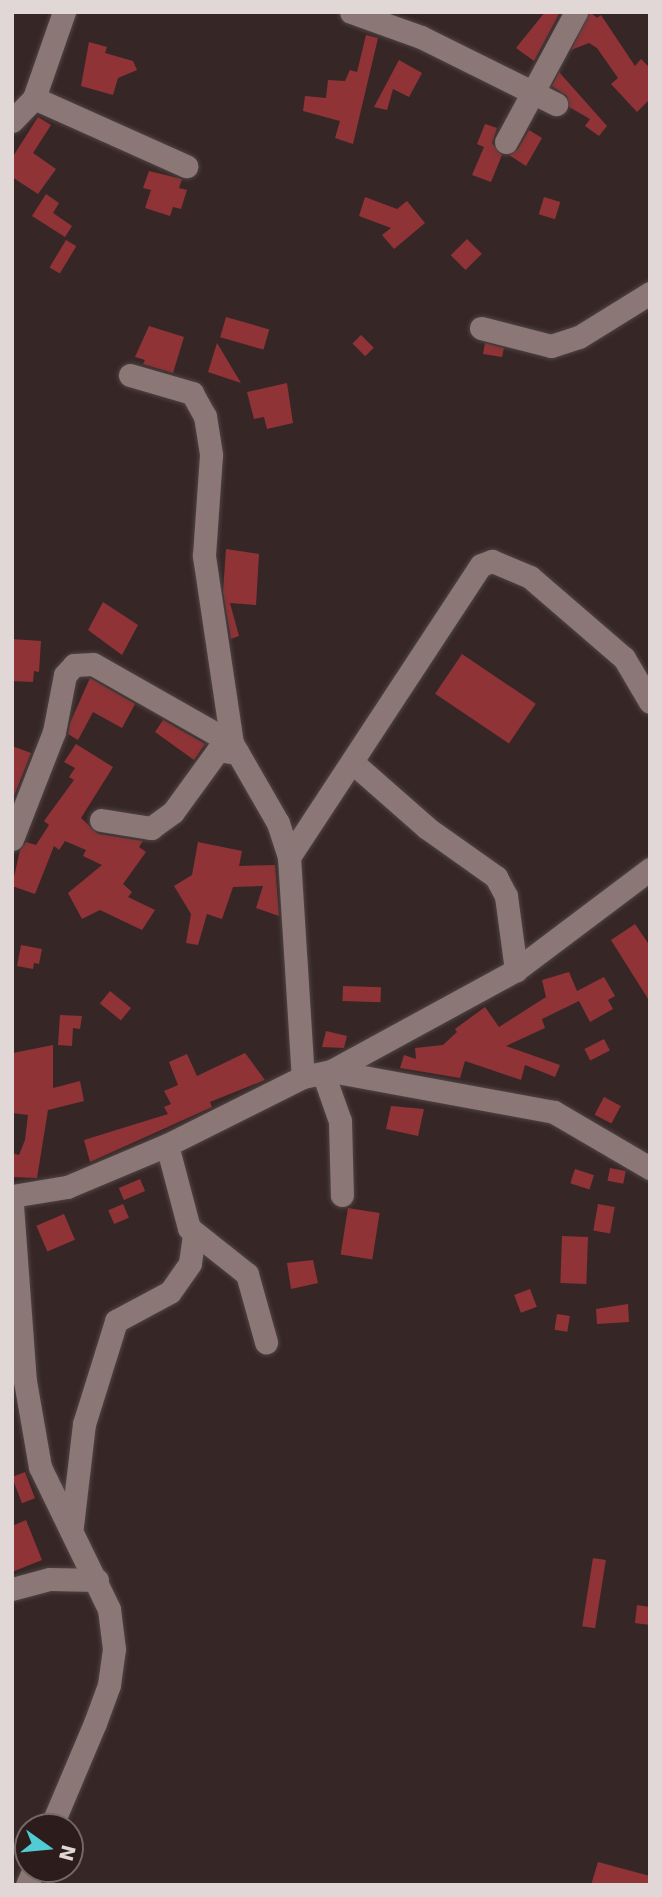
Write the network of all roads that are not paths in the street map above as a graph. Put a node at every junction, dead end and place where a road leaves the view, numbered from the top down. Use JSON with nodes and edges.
{"nodes":[{"id":1,"x":64,"y":12,"type":"edge"},
{"id":2,"x":351,"y":12,"type":"edge"},
{"id":3,"x":576,"y":12,"type":"edge"},
{"id":4,"x":529,"y":92,"type":"junction"},
{"id":5,"x":34,"y":98,"type":"junction"},
{"id":6,"x":556,"y":104,"type":"dead end"},
{"id":7,"x":12,"y":121,"type":"edge"},
{"id":8,"x":506,"y":142,"type":"dead end"},
{"id":9,"x":186,"y":166,"type":"dead end"},
{"id":10,"x":650,"y":293,"type":"edge"},
{"id":11,"x":481,"y":328,"type":"dead end"},
{"id":12,"x":130,"y":375,"type":"dead end"},
{"id":13,"x":650,"y":702,"type":"edge"},
{"id":14,"x":235,"y":748,"type":"junction"},
{"id":15,"x":352,"y":762,"type":"junction"},
{"id":16,"x":101,"y":820,"type":"dead end"},
{"id":17,"x":12,"y":839,"type":"edge"},
{"id":18,"x":289,"y":858,"type":"junction"},
{"id":19,"x":650,"y":869,"type":"edge"},
{"id":20,"x":516,"y":970,"type":"junction"},
{"id":21,"x":319,"y":1074,"type":"junction"},
{"id":22,"x":167,"y":1145,"type":"junction"},
{"id":23,"x":650,"y":1168,"type":"edge"},
{"id":24,"x":342,"y":1195,"type":"dead end"},
{"id":25,"x":12,"y":1196,"type":"edge"},
{"id":26,"x":12,"y":1205,"type":"edge"},
{"id":27,"x":194,"y":1235,"type":"junction"},
{"id":28,"x":266,"y":1342,"type":"dead end"},
{"id":29,"x":72,"y":1528,"type":"junction"},
{"id":30,"x":97,"y":1580,"type":"junction"},
{"id":31,"x":12,"y":1589,"type":"edge"},
{"id":32,"x":57,"y":1813,"type":"edge"}],
"edges":[{"from":1,"to":5,"type":"street"},
{"from":2,"to":4,"type":"street"},
{"from":3,"to":4,"type":"street"},
{"from":4,"to":6,"type":"street"},
{"from":4,"to":8,"type":"street"},
{"from":5,"to":7,"type":"street"},
{"from":5,"to":9,"type":"street"},
{"from":10,"to":11,"type":"street"},
{"from":12,"to":14,"type":"street"},
{"from":13,"to":15,"type":"street"},
{"from":14,"to":16,"type":"street"},
{"from":14,"to":17,"type":"street"},
{"from":14,"to":18,"type":"street"},
{"from":15,"to":18,"type":"street"},
{"from":15,"to":20,"type":"street"},
{"from":18,"to":21,"type":"street"},
{"from":19,"to":20,"type":"street"},
{"from":20,"to":21,"type":"street"},
{"from":21,"to":22,"type":"street"},
{"from":21,"to":23,"type":"street"},
{"from":21,"to":24,"type":"street"},
{"from":22,"to":25,"type":"street"},
{"from":22,"to":27,"type":"street"},
{"from":26,"to":29,"type":"street"},
{"from":27,"to":28,"type":"street"},
{"from":27,"to":29,"type":"street"},
{"from":29,"to":30,"type":"street"},
{"from":30,"to":31,"type":"street"},
{"from":30,"to":32,"type":"street"}]}
